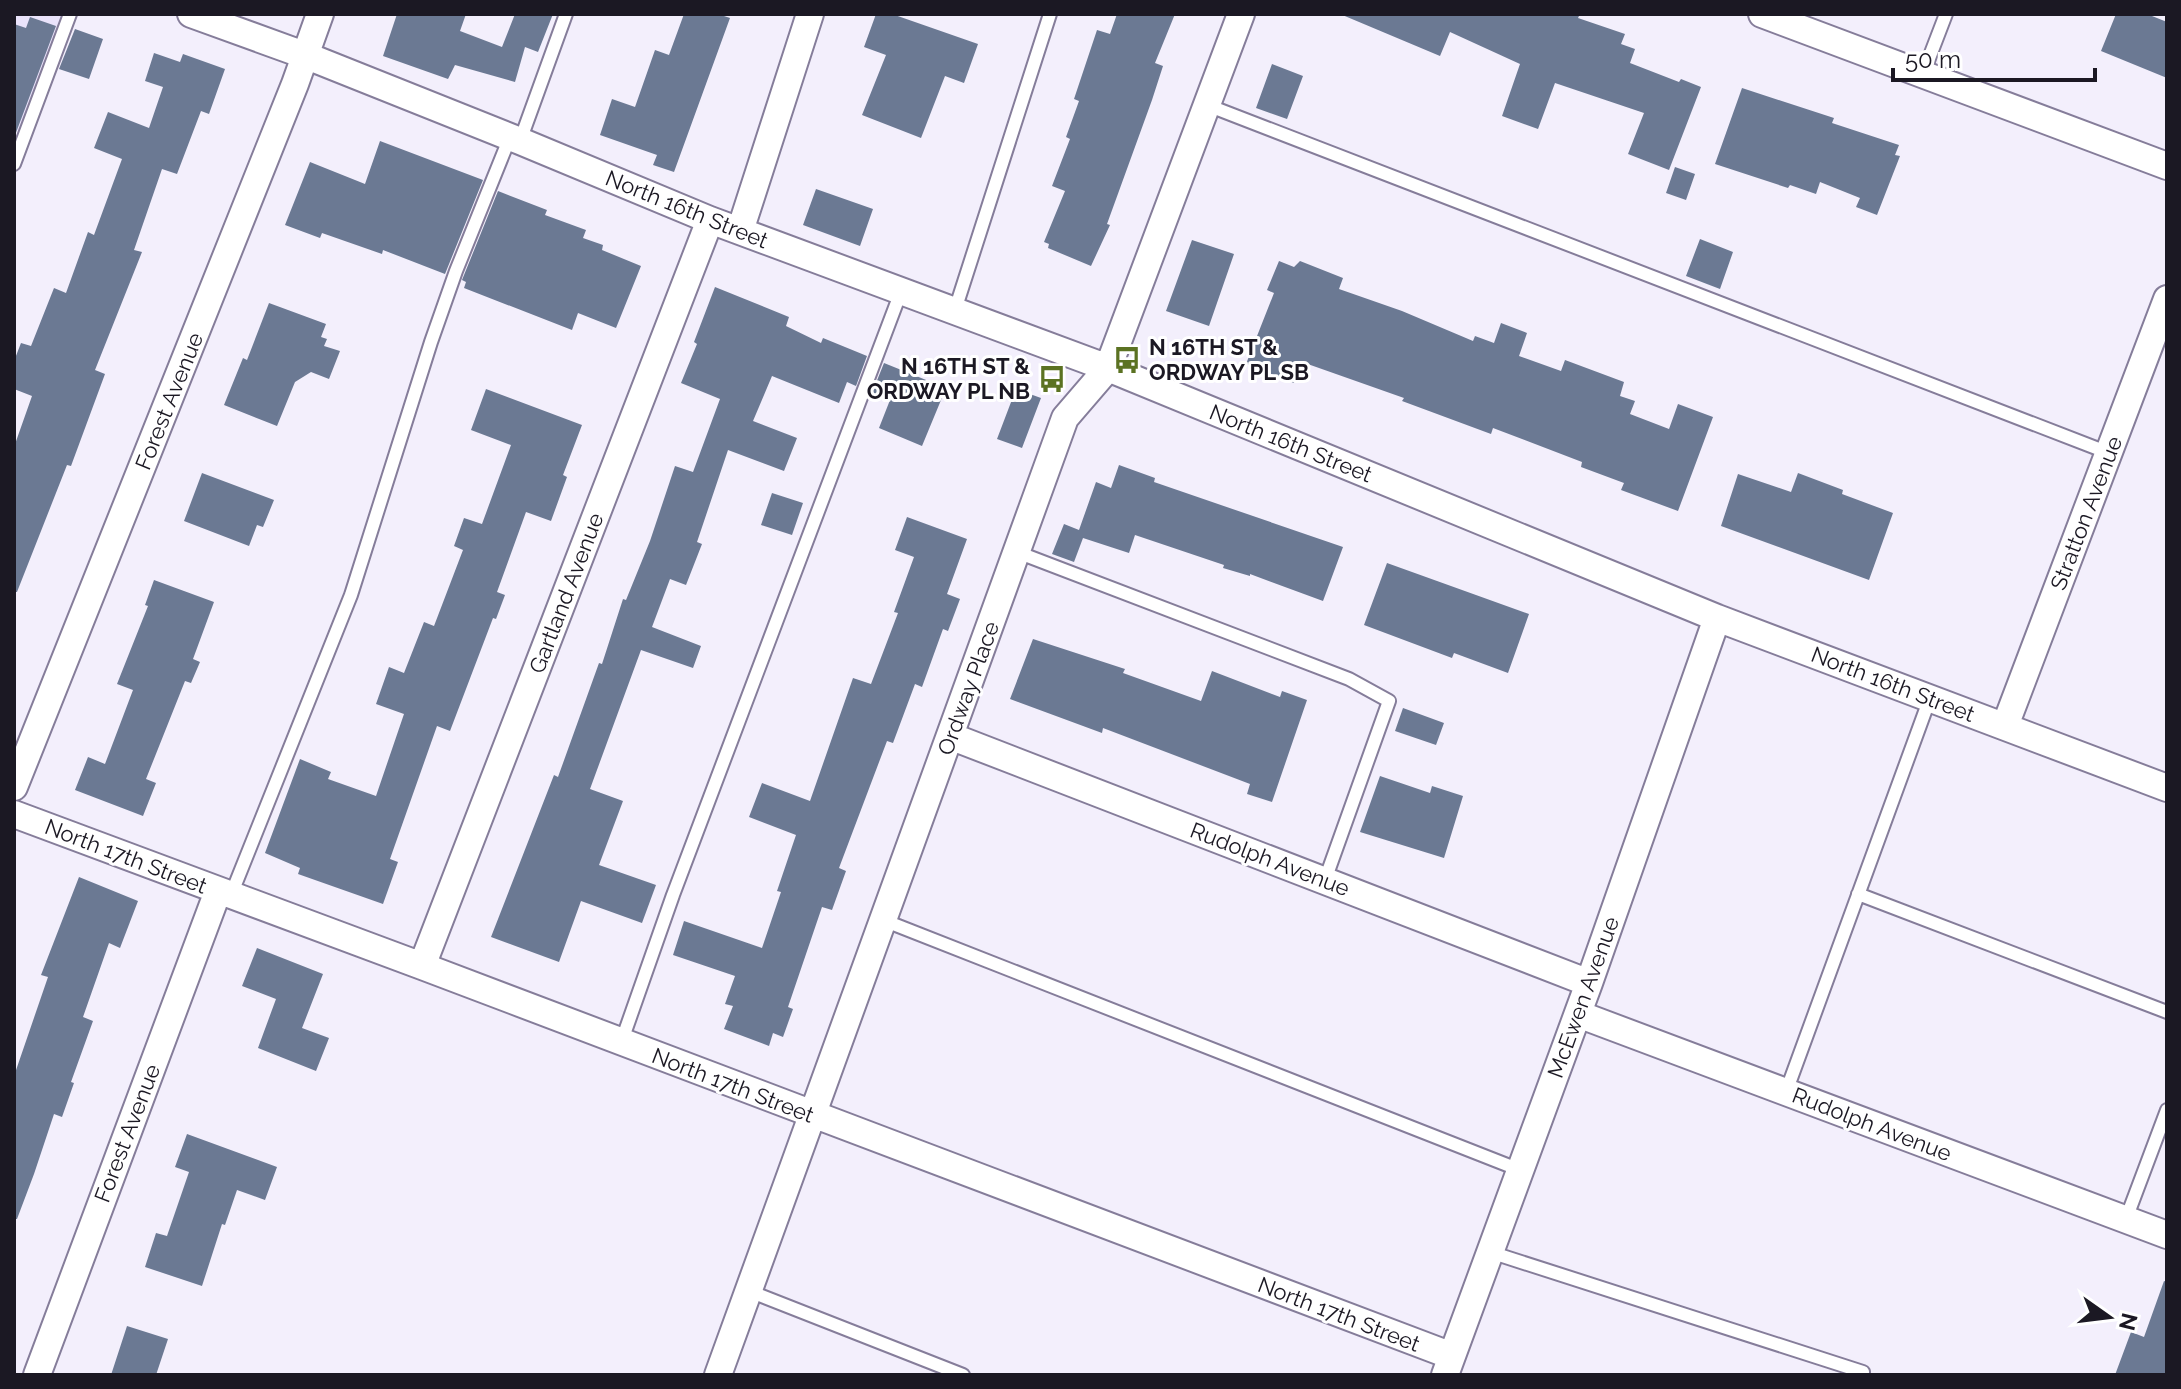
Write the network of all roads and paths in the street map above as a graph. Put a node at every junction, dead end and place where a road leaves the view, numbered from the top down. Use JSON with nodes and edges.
{"nodes":[{"id":1,"x":70,"y":14,"type":"edge"},
{"id":2,"x":191,"y":14,"type":"edge"},
{"id":3,"x":320,"y":14,"type":"edge"},
{"id":4,"x":566,"y":14,"type":"edge"},
{"id":5,"x":810,"y":14,"type":"edge"},
{"id":6,"x":1050,"y":14,"type":"edge"},
{"id":7,"x":1241,"y":14,"type":"edge"},
{"id":8,"x":1762,"y":14,"type":"edge"},
{"id":9,"x":1946,"y":14,"type":"edge"},
{"id":10,"x":307,"y":56,"type":"junction"},
{"id":11,"x":1923,"y":74,"type":"junction"},
{"id":12,"x":1207,"y":105,"type":"junction"},
{"id":13,"x":515,"y":139,"type":"junction"},
{"id":14,"x":14,"y":164,"type":"edge"},
{"id":15,"x":2167,"y":166,"type":"edge"},
{"id":16,"x":710,"y":220,"type":"junction"},
{"id":17,"x":740,"y":231,"type":"junction"},
{"id":18,"x":902,"y":289,"type":"junction"},
{"id":19,"x":2167,"y":299,"type":"edge"},
{"id":20,"x":955,"y":310,"type":"junction"},
{"id":21,"x":1108,"y":368,"type":"junction"},
{"id":22,"x":2109,"y":453,"type":"junction"},
{"id":23,"x":1017,"y":552,"type":"junction"},
{"id":24,"x":1717,"y":618,"type":"junction"},
{"id":25,"x":1930,"y":698,"type":"junction"},
{"id":26,"x":2005,"y":726,"type":"junction"},
{"id":27,"x":950,"y":736,"type":"junction"},
{"id":28,"x":14,"y":787,"type":"edge"},
{"id":29,"x":2167,"y":788,"type":"edge"},
{"id":30,"x":14,"y":814,"type":"edge"},
{"id":31,"x":1325,"y":880,"type":"junction"},
{"id":32,"x":224,"y":893,"type":"junction"},
{"id":33,"x":1858,"y":894,"type":"junction"},
{"id":34,"x":883,"y":920,"type":"junction"},
{"id":35,"x":422,"y":966,"type":"junction"},
{"id":36,"x":1589,"y":983,"type":"junction"},
{"id":37,"x":2167,"y":1012,"type":"edge"},
{"id":38,"x":1578,"y":1014,"type":"junction"},
{"id":39,"x":621,"y":1043,"type":"junction"},
{"id":40,"x":1786,"y":1092,"type":"junction"},
{"id":41,"x":2167,"y":1110,"type":"edge"},
{"id":42,"x":812,"y":1115,"type":"junction"},
{"id":43,"x":1520,"y":1170,"type":"junction"},
{"id":44,"x":2126,"y":1219,"type":"junction"},
{"id":45,"x":2167,"y":1235,"type":"edge"},
{"id":46,"x":1490,"y":1252,"type":"junction"},
{"id":47,"x":749,"y":1291,"type":"junction"},
{"id":48,"x":1448,"y":1366,"type":"edge"},
{"id":49,"x":1863,"y":1372,"type":"dead end"},
{"id":50,"x":37,"y":1375,"type":"edge"},
{"id":51,"x":718,"y":1375,"type":"edge"},
{"id":52,"x":963,"y":1375,"type":"edge"}],
"edges":[{"from":1,"to":14,"type":"lane"},
{"from":2,"to":10,"type":"street","name":"North 16th Street"},
{"from":3,"to":10,"type":"street","name":"Forest Avenue"},
{"from":4,"to":13,"type":"lane"},
{"from":5,"to":17,"type":"street"},
{"from":6,"to":20,"type":"lane"},
{"from":7,"to":12,"type":"street","name":"Ordway Place"},
{"from":8,"to":11,"type":"street"},
{"from":9,"to":11,"type":"lane"},
{"from":10,"to":13,"type":"street","name":"North 16th Street"},
{"from":10,"to":28,"type":"street","name":"Forest Avenue"},
{"from":11,"to":15,"type":"street"},
{"from":12,"to":21,"type":"street","name":"Ordway Place"},
{"from":12,"to":22,"type":"lane"},
{"from":13,"to":16,"type":"street","name":"North 16th Street"},
{"from":13,"to":32,"type":"lane"},
{"from":16,"to":17,"type":"street","name":"North 16th Street"},
{"from":16,"to":35,"type":"street","name":"Gartland Avenue"},
{"from":17,"to":18,"type":"street","name":"North 16th Street"},
{"from":18,"to":20,"type":"street","name":"North 16th Street"},
{"from":18,"to":39,"type":"lane"},
{"from":19,"to":22,"type":"street","name":"Stratton Avenue"},
{"from":20,"to":21,"type":"street","name":"North 16th Street"},
{"from":21,"to":23,"type":"street","name":"Ordway Place"},
{"from":21,"to":24,"type":"street","name":"North 16th Street"},
{"from":22,"to":26,"type":"street","name":"Stratton Avenue"},
{"from":23,"to":27,"type":"street","name":"Ordway Place"},
{"from":23,"to":31,"type":"lane"},
{"from":24,"to":25,"type":"street","name":"North 16th Street"},
{"from":24,"to":36,"type":"street","name":"McEwen Avenue"},
{"from":25,"to":26,"type":"street","name":"North 16th Street"},
{"from":25,"to":33,"type":"lane"},
{"from":26,"to":29,"type":"street","name":"North 16th Street"},
{"from":27,"to":31,"type":"street","name":"Rudolph Avenue"},
{"from":27,"to":34,"type":"street","name":"Ordway Place"},
{"from":30,"to":32,"type":"street","name":"North 17th Street"},
{"from":31,"to":36,"type":"street","name":"Rudolph Avenue"},
{"from":32,"to":35,"type":"street","name":"North 17th Street"},
{"from":32,"to":50,"type":"street","name":"Forest Avenue"},
{"from":33,"to":37,"type":"lane"},
{"from":33,"to":40,"type":"lane"},
{"from":34,"to":42,"type":"street","name":"Ordway Place"},
{"from":34,"to":43,"type":"lane"},
{"from":35,"to":39,"type":"street","name":"North 17th Street"},
{"from":36,"to":38,"type":"street","name":"McEwen Avenue"},
{"from":38,"to":40,"type":"street","name":"Rudolph Avenue"},
{"from":38,"to":43,"type":"street","name":"McEwen Avenue"},
{"from":39,"to":42,"type":"street","name":"North 17th Street"},
{"from":40,"to":44,"type":"street","name":"Rudolph Avenue"},
{"from":41,"to":44,"type":"lane"},
{"from":42,"to":47,"type":"street","name":"Ordway Place"},
{"from":42,"to":48,"type":"street","name":"North 17th Street"},
{"from":43,"to":46,"type":"street","name":"McEwen Avenue"},
{"from":44,"to":45,"type":"street","name":"Rudolph Avenue"},
{"from":46,"to":48,"type":"street","name":"McEwen Avenue"},
{"from":46,"to":49,"type":"lane"},
{"from":47,"to":51,"type":"street","name":"Ordway Place"},
{"from":47,"to":52,"type":"lane"}]}
